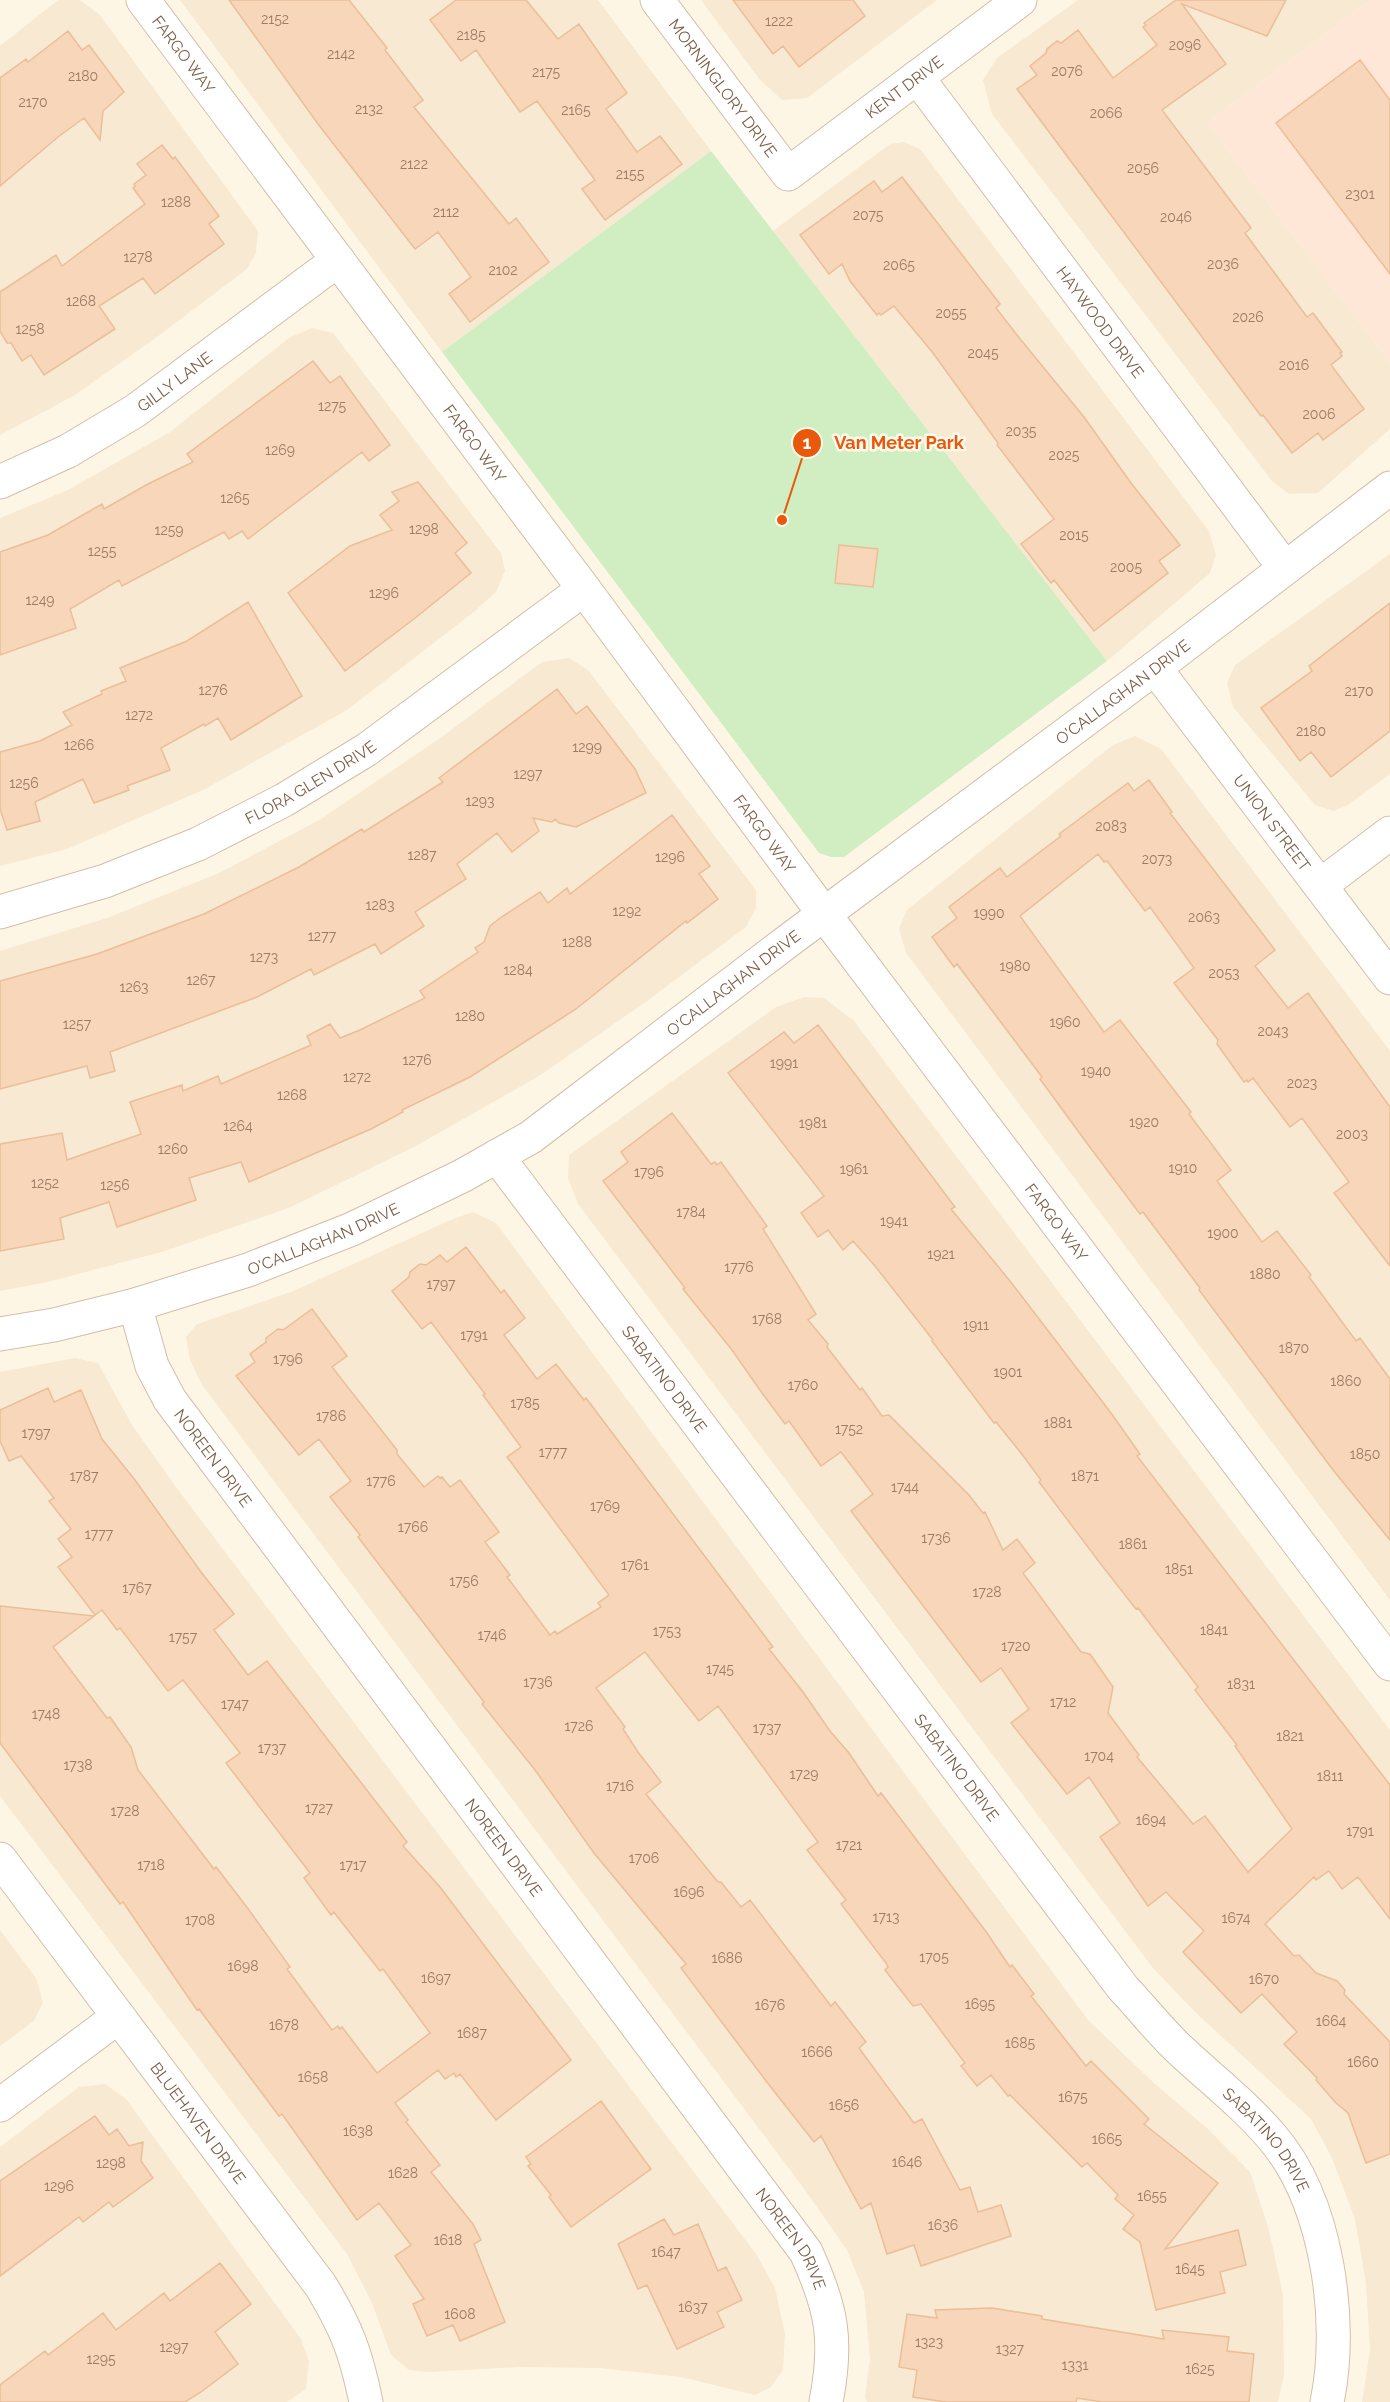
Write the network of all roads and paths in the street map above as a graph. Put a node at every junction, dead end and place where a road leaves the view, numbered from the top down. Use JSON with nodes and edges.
{"nodes":[{"id":1,"x":143,"y":0,"type":"edge"},
{"id":2,"x":657,"y":0,"type":"edge"},
{"id":3,"x":1020,"y":0,"type":"edge"},
{"id":4,"x":918,"y":77,"type":"junction"},
{"id":5,"x":788,"y":174,"type":"joint"},
{"id":6,"x":338,"y":260,"type":"junction"},
{"id":7,"x":0,"y":482,"type":"edge"},
{"id":8,"x":1390,"y":488,"type":"edge"},
{"id":9,"x":1284,"y":567,"type":"junction"},
{"id":10,"x":584,"y":589,"type":"junction"},
{"id":11,"x":1155,"y":668,"type":"junction"},
{"id":12,"x":1390,"y":833,"type":"edge"},
{"id":13,"x":1321,"y":885,"type":"junction"},
{"id":14,"x":0,"y":912,"type":"edge"},
{"id":15,"x":824,"y":914,"type":"junction"},
{"id":16,"x":1390,"y":978,"type":"edge"},
{"id":17,"x":497,"y":1156,"type":"junction"},
{"id":18,"x":135,"y":1305,"type":"junction"},
{"id":19,"x":0,"y":1334,"type":"edge"},
{"id":20,"x":1390,"y":1664,"type":"edge"},
{"id":21,"x":0,"y":1859,"type":"edge"},
{"id":22,"x":118,"y":2017,"type":"junction"},
{"id":23,"x":0,"y":2105,"type":"edge"},
{"id":24,"x":366,"y":2402,"type":"edge"},
{"id":25,"x":826,"y":2402,"type":"edge"},
{"id":26,"x":1327,"y":2402,"type":"edge"}],
"edges":[{"from":1,"to":6,"type":"street","name":"FARGO WAY"},
{"from":2,"to":5,"type":"street","name":"MORNINGLORY DRIVE"},
{"from":3,"to":4,"type":"street","name":"KENT DRIVE"},
{"from":4,"to":5,"type":"street","name":"KENT DRIVE"},
{"from":4,"to":9,"type":"street","name":"HAYWOOD DRIVE"},
{"from":6,"to":7,"type":"street","name":"GILLY LANE"},
{"from":6,"to":10,"type":"street","name":"FARGO WAY"},
{"from":8,"to":9,"type":"street","name":"O'CALLAGHAN DRIVE"},
{"from":9,"to":11,"type":"street","name":"O'CALLAGHAN DRIVE"},
{"from":10,"to":14,"type":"street","name":"FLORA GLEN DRIVE"},
{"from":10,"to":15,"type":"street","name":"FARGO WAY"},
{"from":11,"to":13,"type":"street","name":"UNION STREET"},
{"from":11,"to":15,"type":"street","name":"O'CALLAGHAN DRIVE"},
{"from":12,"to":13,"type":"street"},
{"from":13,"to":16,"type":"street","name":"UNION STREET"},
{"from":15,"to":17,"type":"street","name":"O'CALLAGHAN DRIVE"},
{"from":15,"to":20,"type":"street","name":"FARGO WAY"},
{"from":17,"to":18,"type":"street","name":"O'CALLAGHAN DRIVE"},
{"from":17,"to":26,"type":"street","name":"SABATINO DRIVE"},
{"from":18,"to":19,"type":"street","name":"O'CALLAGHAN DRIVE"},
{"from":18,"to":25,"type":"street","name":"NOREEN DRIVE"},
{"from":21,"to":22,"type":"street","name":"BLUEHAVEN DRIVE"},
{"from":22,"to":23,"type":"street"},
{"from":22,"to":24,"type":"street","name":"BLUEHAVEN DRIVE"}]}
